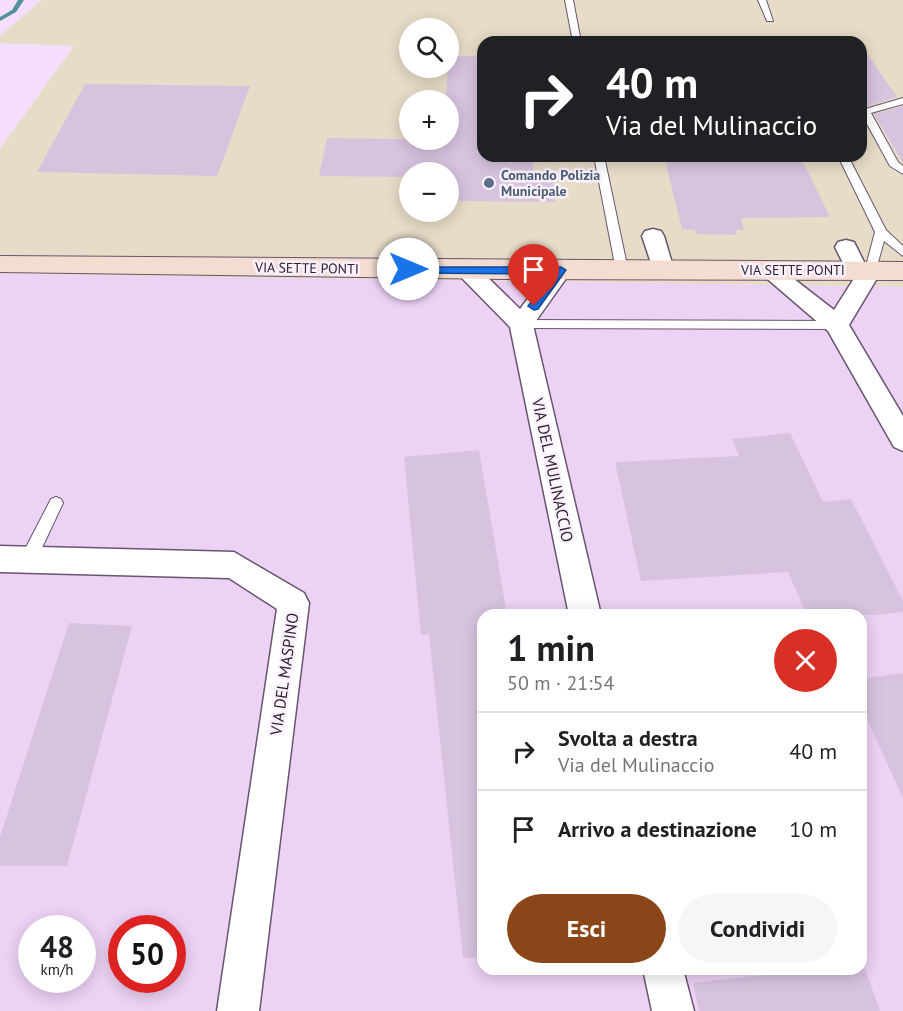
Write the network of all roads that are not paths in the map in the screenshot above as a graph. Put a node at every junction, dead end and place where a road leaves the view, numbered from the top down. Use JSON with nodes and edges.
{"nodes":[{"id":1,"x":569,"y":0,"type":"edge"},
{"id":2,"x":762,"y":0,"type":"edge"},
{"id":3,"x":770,"y":19,"type":"dead end"},
{"id":4,"x":576,"y":36,"type":"edge"},
{"id":5,"x":903,"y":101,"type":"edge"},
{"id":6,"x":867,"y":111,"type":"edge"},
{"id":7,"x":867,"y":116,"type":"edge"},
{"id":8,"x":601,"y":162,"type":"edge"},
{"id":9,"x":846,"y":162,"type":"edge"},
{"id":10,"x":903,"y":171,"type":"edge"},
{"id":11,"x":881,"y":232,"type":"junction"},
{"id":12,"x":653,"y":236,"type":"dead end"},
{"id":13,"x":846,"y":247,"type":"dead end"},
{"id":14,"x":903,"y":252,"type":"edge"},
{"id":15,"x":0,"y":264,"type":"edge"},
{"id":16,"x":467,"y":270,"type":"junction"},
{"id":17,"x":561,"y":270,"type":"junction"},
{"id":18,"x":622,"y":270,"type":"junction"},
{"id":19,"x":663,"y":270,"type":"junction"},
{"id":20,"x":768,"y":270,"type":"junction"},
{"id":21,"x":864,"y":270,"type":"junction"},
{"id":22,"x":903,"y":271,"type":"edge"},
{"id":23,"x":520,"y":324,"type":"junction"},
{"id":24,"x":837,"y":325,"type":"junction"},
{"id":25,"x":903,"y":440,"type":"edge"},
{"id":26,"x":56,"y":503,"type":"dead end"},
{"id":27,"x":14,"y":560,"type":"edge"},
{"id":28,"x":584,"y":609,"type":"edge"},
{"id":29,"x":664,"y":975,"type":"edge"},
{"id":30,"x":238,"y":1011,"type":"edge"},
{"id":31,"x":673,"y":1011,"type":"edge"}],
"edges":[{"from":1,"to":4,"type":"lane"},
{"from":2,"to":3,"type":"lane"},
{"from":5,"to":6,"type":"lane"},
{"from":7,"to":10,"type":"lane"},
{"from":8,"to":18,"type":"lane"},
{"from":9,"to":11,"type":"lane"},
{"from":11,"to":14,"type":"lane"},
{"from":11,"to":21,"type":"lane"},
{"from":12,"to":19,"type":"street"},
{"from":13,"to":21,"type":"street"},
{"from":15,"to":16,"type":"main road","name":"VIA SETTE PONTI"},
{"from":16,"to":17,"type":"main road","name":"VIA SETTE PONTI"},
{"from":16,"to":23,"type":"street"},
{"from":17,"to":18,"type":"main road","name":"VIA SETTE PONTI"},
{"from":17,"to":23,"type":"street"},
{"from":18,"to":19,"type":"main road","name":"VIA SETTE PONTI"},
{"from":19,"to":20,"type":"main road","name":"VIA SETTE PONTI"},
{"from":20,"to":21,"type":"main road","name":"VIA SETTE PONTI"},
{"from":20,"to":24,"type":"street"},
{"from":21,"to":22,"type":"main road","name":"VIA SETTE PONTI"},
{"from":21,"to":24,"type":"street"},
{"from":23,"to":24,"type":"lane"},
{"from":23,"to":28,"type":"street","name":"VIA DEL MULINACCIO"},
{"from":24,"to":25,"type":"street"},
{"from":26,"to":27,"type":"lane"},
{"from":27,"to":30,"type":"street","name":"VIA DEL MASPINO"},
{"from":29,"to":31,"type":"street"}]}
